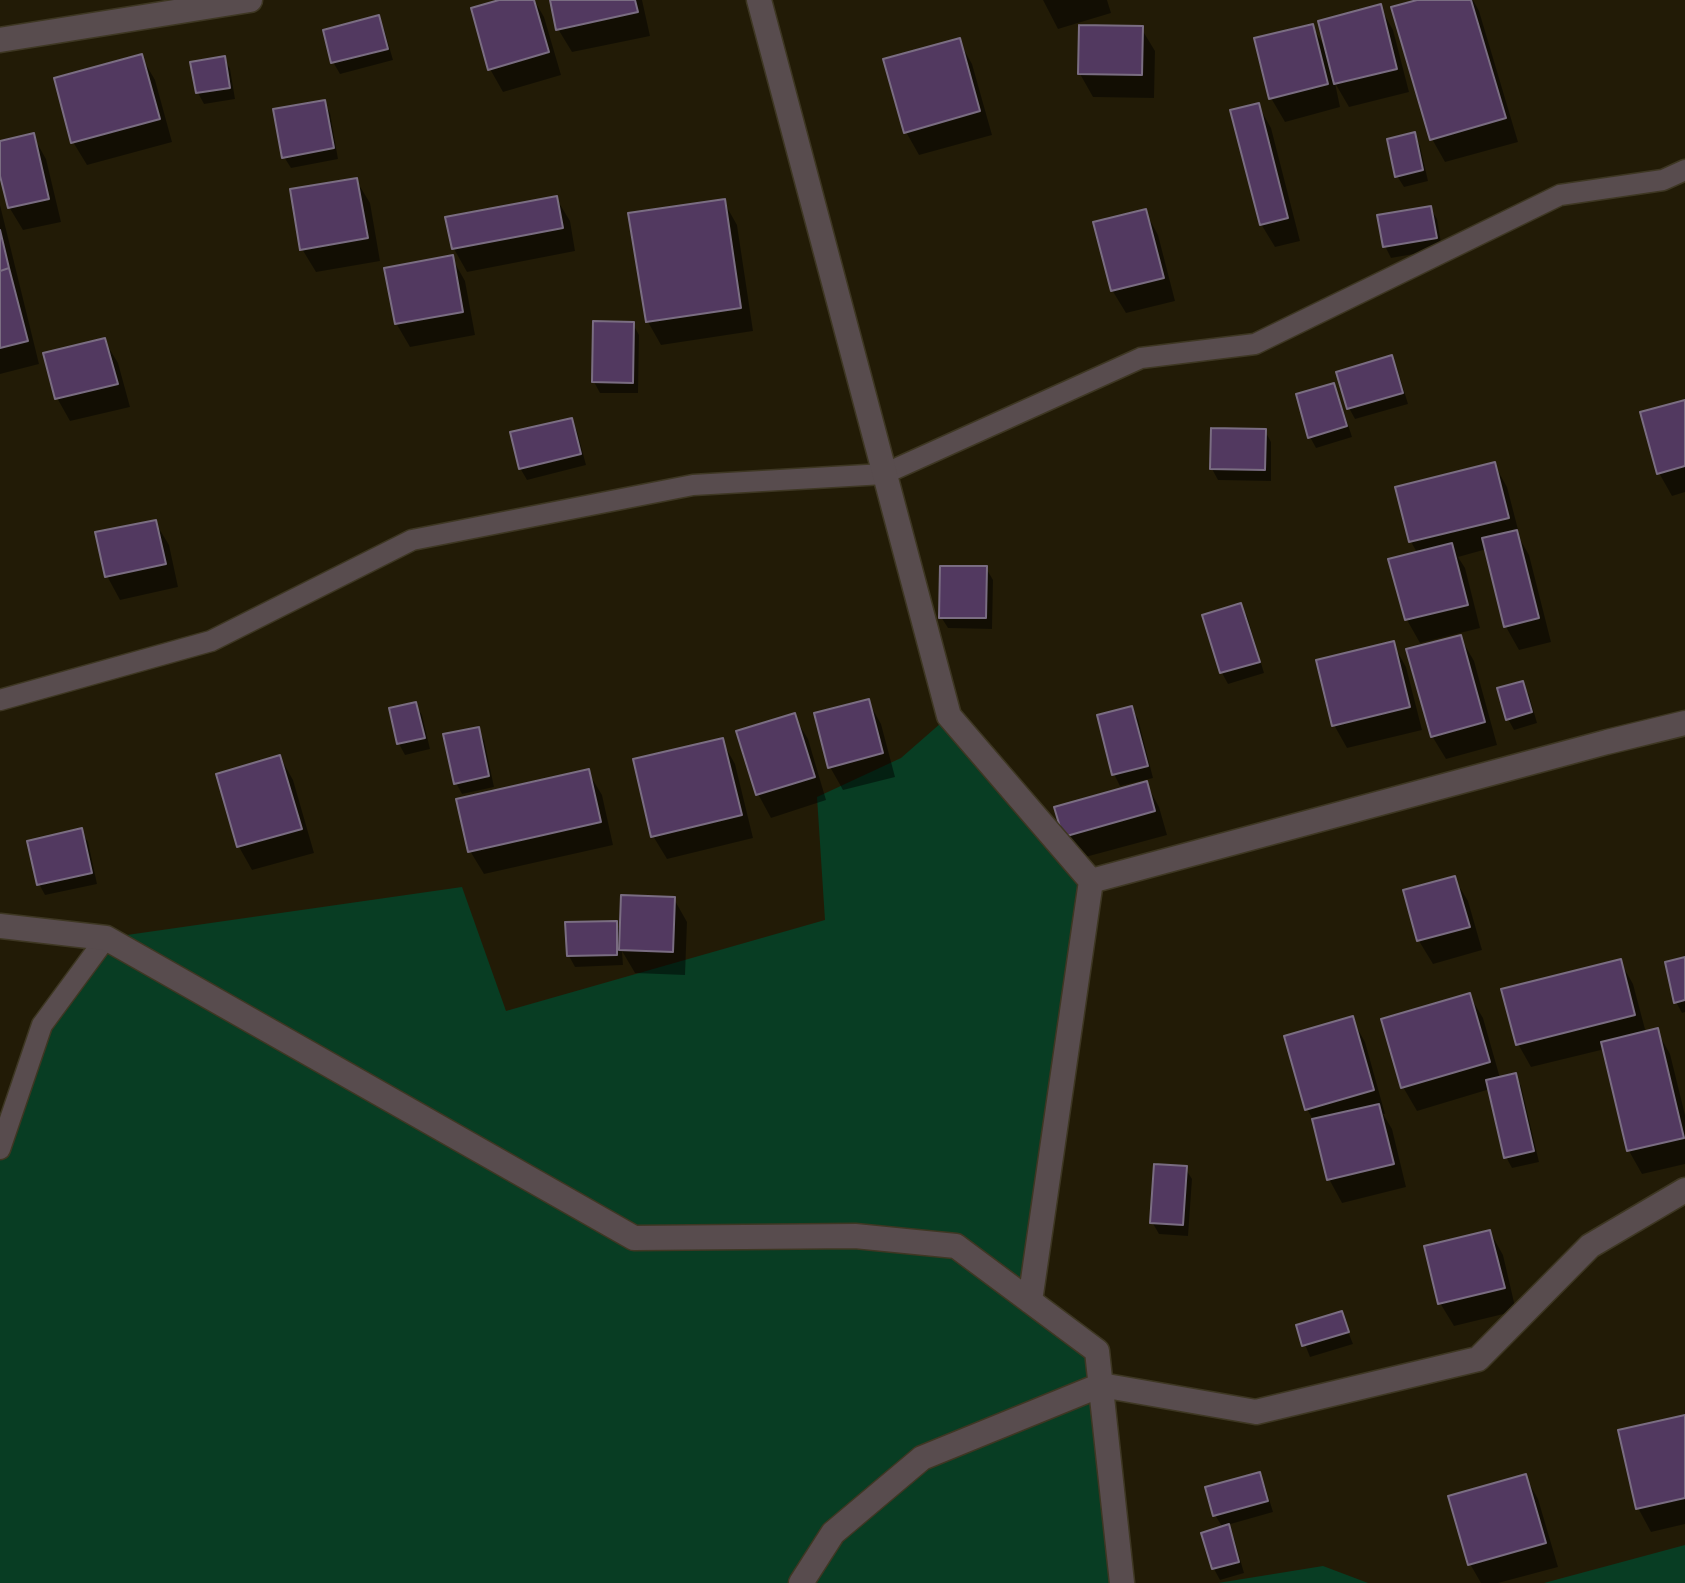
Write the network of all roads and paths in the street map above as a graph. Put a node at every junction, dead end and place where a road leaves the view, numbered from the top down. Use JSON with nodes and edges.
{"nodes":[{"id":1,"x":250,"y":0,"type":"edge"},
{"id":2,"x":759,"y":0,"type":"edge"},
{"id":3,"x":0,"y":40,"type":"edge"},
{"id":4,"x":1685,"y":170,"type":"edge"},
{"id":5,"x":884,"y":474,"type":"junction"},
{"id":6,"x":0,"y":700,"type":"edge"},
{"id":7,"x":1685,"y":723,"type":"edge"},
{"id":8,"x":1091,"y":881,"type":"junction"},
{"id":9,"x":0,"y":926,"type":"edge"},
{"id":10,"x":106,"y":938,"type":"junction"},
{"id":11,"x":0,"y":1149,"type":"edge"},
{"id":12,"x":1685,"y":1190,"type":"edge"},
{"id":13,"x":1030,"y":1301,"type":"junction"},
{"id":14,"x":1101,"y":1385,"type":"junction"},
{"id":15,"x":801,"y":1583,"type":"edge"},
{"id":16,"x":1122,"y":1583,"type":"edge"}],
"edges":[{"from":1,"to":3,"type":"street"},
{"from":2,"to":5,"type":"street"},
{"from":4,"to":5,"type":"lane"},
{"from":5,"to":6,"type":"lane"},
{"from":5,"to":8,"type":"street"},
{"from":7,"to":8,"type":"street"},
{"from":8,"to":13,"type":"street"},
{"from":9,"to":10,"type":"street"},
{"from":10,"to":11,"type":"lane"},
{"from":10,"to":13,"type":"street"},
{"from":12,"to":14,"type":"street"},
{"from":13,"to":14,"type":"street"},
{"from":14,"to":15,"type":"street"},
{"from":14,"to":16,"type":"street"}]}
